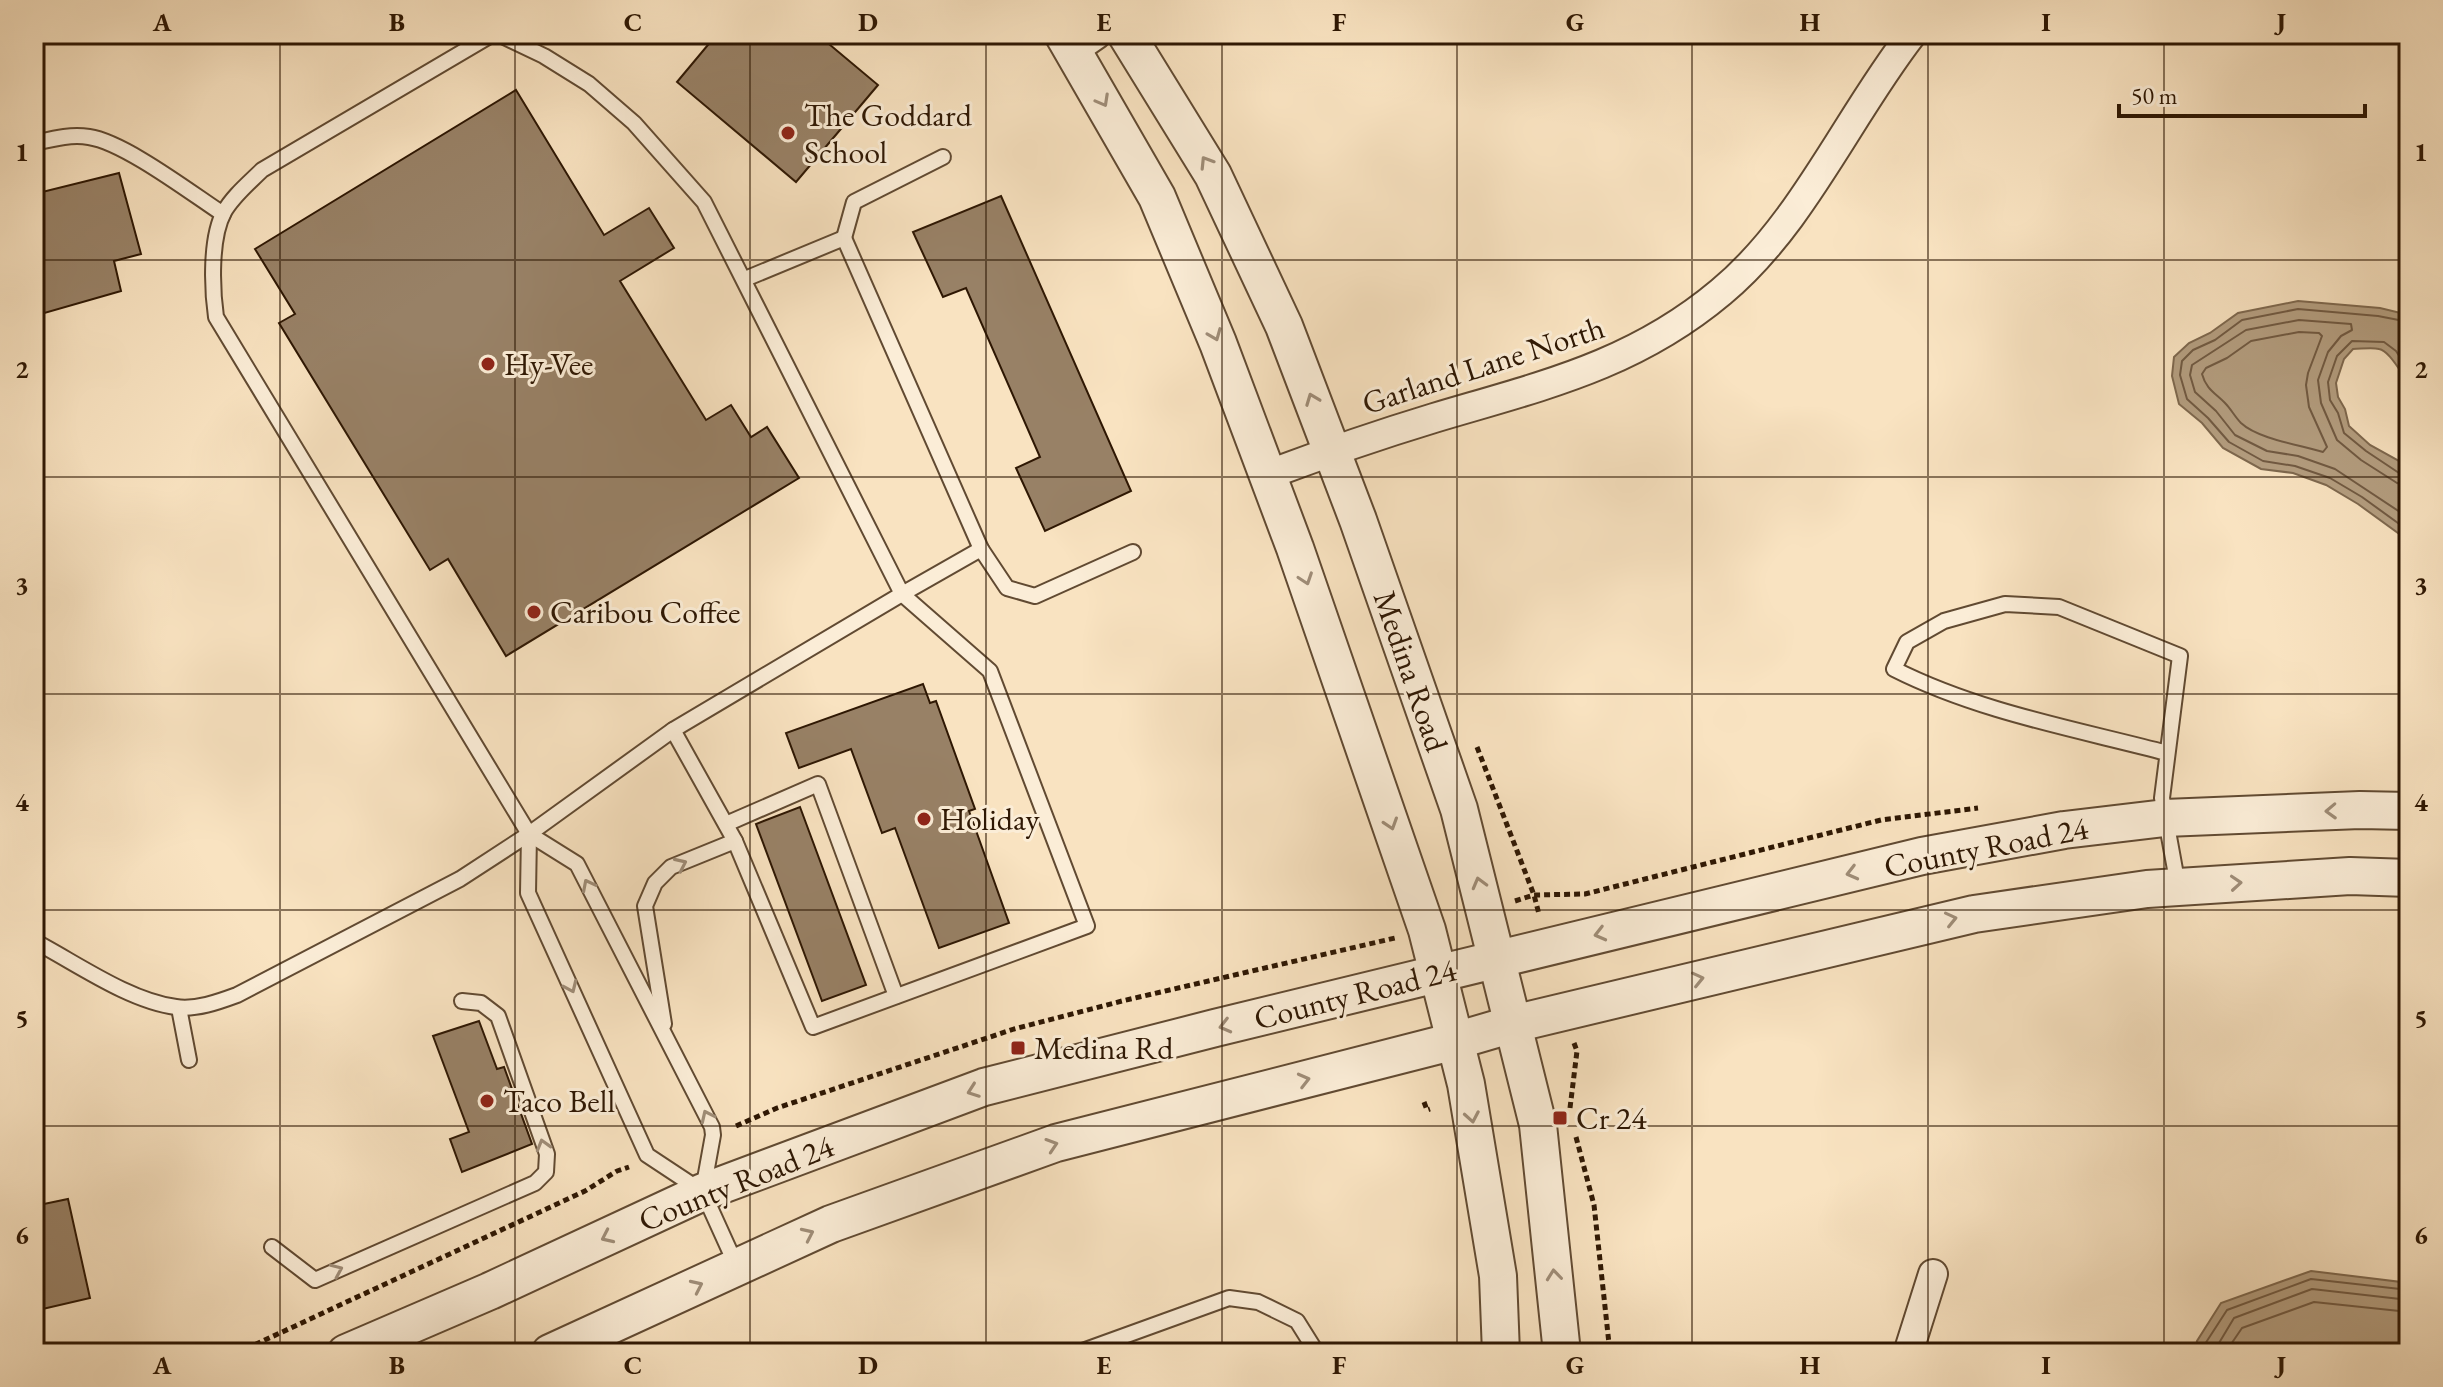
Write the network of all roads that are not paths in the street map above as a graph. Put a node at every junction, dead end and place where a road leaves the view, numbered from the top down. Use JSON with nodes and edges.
{"nodes":[{"id":1,"x":495,"y":34,"type":"edge"},
{"id":2,"x":1126,"y":34,"type":"edge"},
{"id":3,"x":1912,"y":34,"type":"edge"},
{"id":4,"x":1078,"y":39,"type":"edge"},
{"id":5,"x":34,"y":143,"type":"edge"},
{"id":6,"x":943,"y":157,"type":"dead end"},
{"id":7,"x":223,"y":214,"type":"junction"},
{"id":8,"x":844,"y":238,"type":"junction"},
{"id":9,"x":745,"y":279,"type":"junction"},
{"id":10,"x":1332,"y":451,"type":"junction"},
{"id":11,"x":1267,"y":475,"type":"junction"},
{"id":12,"x":981,"y":549,"type":"junction"},
{"id":13,"x":1133,"y":552,"type":"dead end"},
{"id":14,"x":902,"y":594,"type":"junction"},
{"id":15,"x":673,"y":730,"type":"junction"},
{"id":16,"x":2167,"y":753,"type":"junction"},
{"id":17,"x":2409,"y":811,"type":"edge"},
{"id":18,"x":2165,"y":818,"type":"junction"},
{"id":19,"x":726,"y":824,"type":"junction"},
{"id":20,"x":529,"y":834,"type":"junction"},
{"id":21,"x":735,"y":841,"type":"junction"},
{"id":22,"x":2409,"y":878,"type":"edge"},
{"id":23,"x":2178,"y":887,"type":"junction"},
{"id":24,"x":34,"y":941,"type":"edge"},
{"id":25,"x":1496,"y":959,"type":"junction"},
{"id":26,"x":1437,"y":975,"type":"junction"},
{"id":27,"x":896,"y":996,"type":"junction"},
{"id":28,"x":462,"y":1001,"type":"dead end"},
{"id":29,"x":179,"y":1008,"type":"junction"},
{"id":30,"x":1513,"y":1024,"type":"junction"},
{"id":31,"x":666,"y":1036,"type":"junction"},
{"id":32,"x":1455,"y":1041,"type":"junction"},
{"id":33,"x":189,"y":1060,"type":"dead end"},
{"id":34,"x":703,"y":1192,"type":"junction"},
{"id":35,"x":272,"y":1247,"type":"dead end"},
{"id":36,"x":737,"y":1267,"type":"junction"},
{"id":37,"x":1933,"y":1274,"type":"dead end"},
{"id":38,"x":562,"y":1350,"type":"edge"},
{"id":39,"x":346,"y":1353,"type":"edge"},
{"id":40,"x":1077,"y":1353,"type":"edge"},
{"id":41,"x":1317,"y":1353,"type":"edge"},
{"id":42,"x":1501,"y":1353,"type":"edge"},
{"id":43,"x":1562,"y":1353,"type":"edge"},
{"id":44,"x":1908,"y":1353,"type":"edge"}],
"edges":[{"from":1,"to":7,"type":"lane"},
{"from":1,"to":9,"type":"lane"},
{"from":10,"to":2,"type":"street","name":"Medina Road","one_way":true},
{"from":3,"to":10,"type":"street","name":"Garland Lane North"},
{"from":4,"to":11,"type":"street","one_way":true},
{"from":5,"to":7,"type":"lane"},
{"from":6,"to":8,"type":"lane"},
{"from":7,"to":20,"type":"lane"},
{"from":8,"to":9,"type":"lane"},
{"from":8,"to":12,"type":"lane"},
{"from":9,"to":14,"type":"lane"},
{"from":10,"to":11,"type":"street","name":"Garland Lane North"},
{"from":25,"to":10,"type":"street","name":"Medina Road","one_way":true},
{"from":11,"to":26,"type":"street","one_way":true},
{"from":12,"to":13,"type":"lane"},
{"from":12,"to":14,"type":"lane"},
{"from":14,"to":15,"type":"lane"},
{"from":14,"to":27,"type":"lane"},
{"from":15,"to":19,"type":"lane"},
{"from":15,"to":20,"type":"lane"},
{"from":16,"to":16,"type":"lane"},
{"from":16,"to":18,"type":"lane"},
{"from":17,"to":18,"type":"street","name":"County Road 24","one_way":true},
{"from":18,"to":23,"type":"lane"},
{"from":18,"to":25,"type":"street","name":"County Road 24","one_way":true},
{"from":19,"to":21,"type":"lane"},
{"from":19,"to":27,"type":"lane"},
{"from":20,"to":29,"type":"lane"},
{"from":31,"to":20,"type":"lane","one_way":true},
{"from":20,"to":34,"type":"lane","one_way":true},
{"from":21,"to":27,"type":"lane"},
{"from":31,"to":21,"type":"lane","one_way":true},
{"from":23,"to":22,"type":"street","name":"County Road 24","one_way":true},
{"from":30,"to":23,"type":"street","name":"County Road 24","one_way":true},
{"from":24,"to":29,"type":"lane"},
{"from":25,"to":26,"type":"street","name":"County Road 24"},
{"from":25,"to":30,"type":"street","name":"Medina Road"},
{"from":26,"to":32,"type":"street"},
{"from":26,"to":34,"type":"street","name":"County Road 24","one_way":true},
{"from":35,"to":28,"type":"lane","one_way":true},
{"from":29,"to":33,"type":"lane"},
{"from":30,"to":32,"type":"street","name":"County Road 24"},
{"from":43,"to":30,"type":"street","name":"Medina Road","one_way":true},
{"from":34,"to":31,"type":"lane","one_way":true},
{"from":36,"to":32,"type":"street","name":"County Road 24","one_way":true},
{"from":32,"to":42,"type":"street","one_way":true},
{"from":34,"to":36,"type":"lane"},
{"from":34,"to":39,"type":"street","name":"County Road 24","one_way":true},
{"from":38,"to":36,"type":"street","name":"County Road 24","one_way":true},
{"from":37,"to":44,"type":"street"},
{"from":40,"to":41,"type":"lane"}]}
